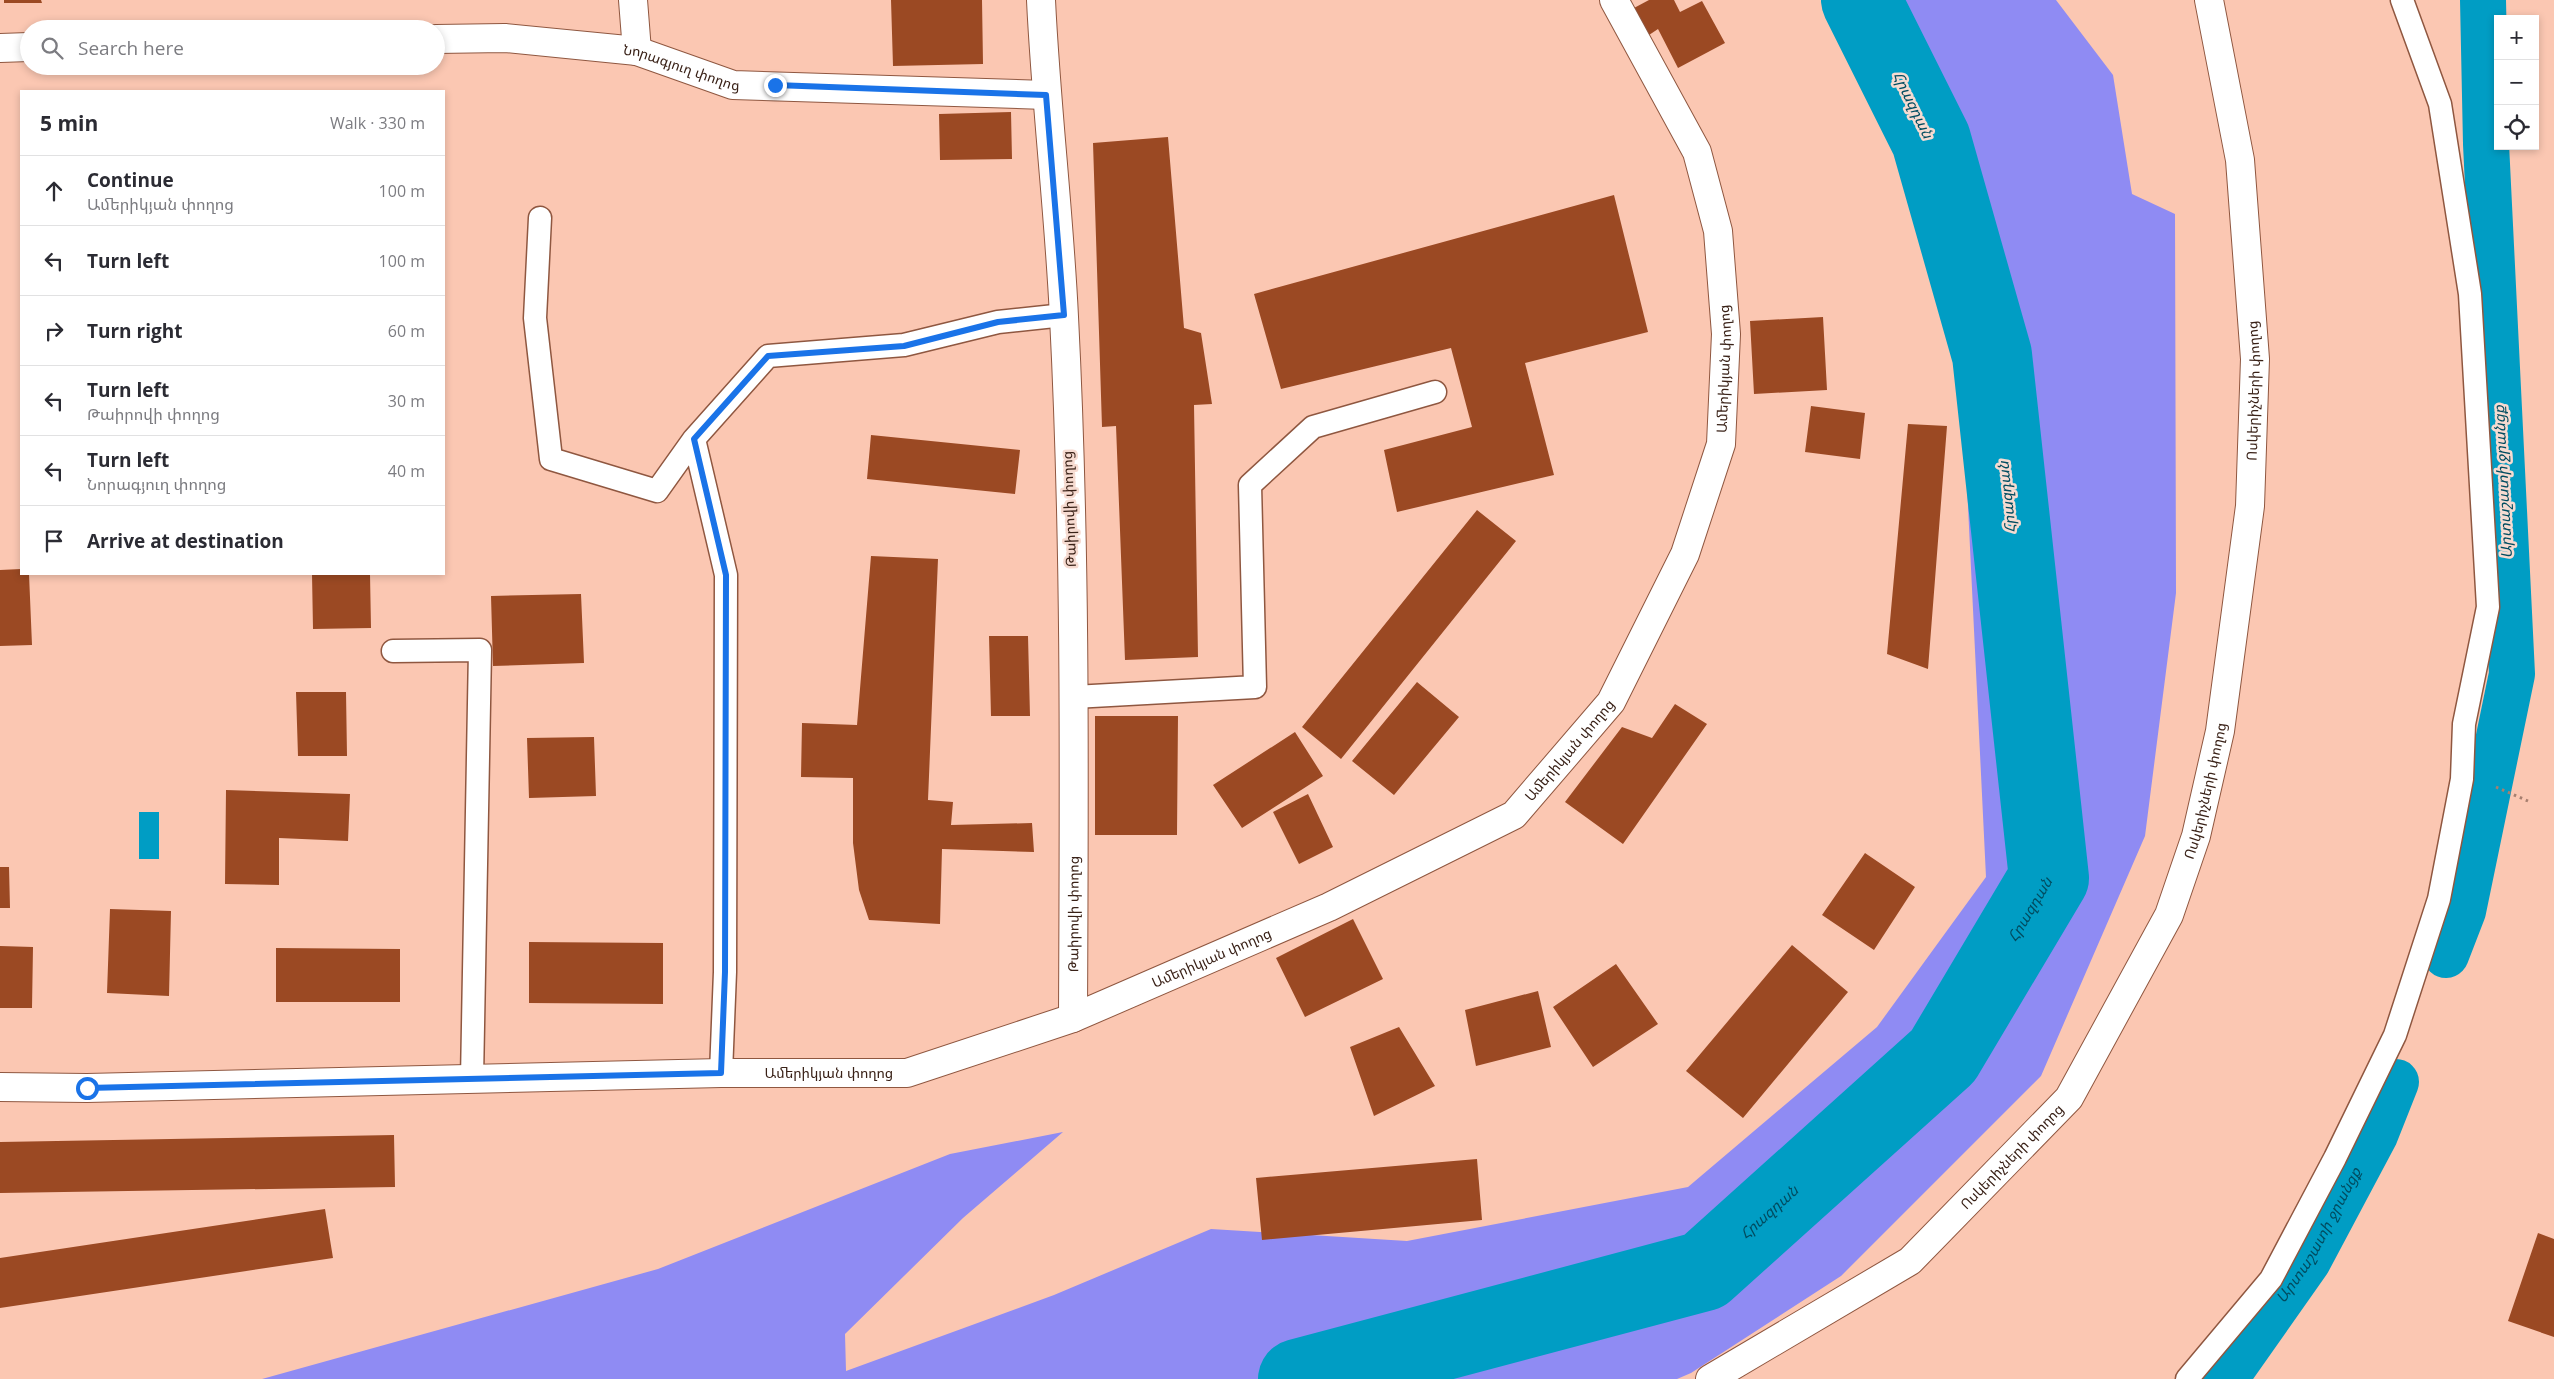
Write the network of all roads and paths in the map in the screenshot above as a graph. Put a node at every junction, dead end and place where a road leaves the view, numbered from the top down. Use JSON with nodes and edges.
{"nodes":[{"id":1,"x":633,"y":0,"type":"edge"},
{"id":2,"x":1041,"y":0,"type":"edge"},
{"id":3,"x":1614,"y":0,"type":"edge"},
{"id":4,"x":2209,"y":0,"type":"edge"},
{"id":5,"x":2402,"y":0,"type":"edge"},
{"id":6,"x":445,"y":39,"type":"edge"},
{"id":7,"x":20,"y":47,"type":"edge"},
{"id":8,"x":0,"y":48,"type":"edge"},
{"id":9,"x":637,"y":51,"type":"junction"},
{"id":10,"x":1046,"y":95,"type":"junction"},
{"id":11,"x":540,"y":218,"type":"dead end"},
{"id":12,"x":1064,"y":315,"type":"junction"},
{"id":13,"x":1435,"y":392,"type":"dead end"},
{"id":14,"x":694,"y":439,"type":"junction"},
{"id":15,"x":393,"y":651,"type":"dead end"},
{"id":16,"x":1074,"y":696,"type":"junction"},
{"id":17,"x":1073,"y":1018,"type":"junction"},
{"id":18,"x":721,"y":1073,"type":"junction"},
{"id":19,"x":472,"y":1079,"type":"junction"},
{"id":20,"x":0,"y":1086,"type":"edge"},
{"id":21,"x":1710,"y":1379,"type":"edge"},
{"id":22,"x":2187,"y":1379,"type":"edge"}],
"edges":[{"from":1,"to":9,"type":"street"},
{"from":2,"to":10,"type":"street","name":"Թաիրովի փողոց"},
{"from":3,"to":17,"type":"street","name":"Ամերիկյան փողոց"},
{"from":4,"to":21,"type":"street","name":"Ոսկերիչների փողոց"},
{"from":5,"to":22,"type":"lane"},
{"from":6,"to":9,"type":"street","name":"Նորագյուղ փողոց"},
{"from":7,"to":8,"type":"street"},
{"from":9,"to":10,"type":"street","name":"Նորագյուղ փողոց"},
{"from":10,"to":12,"type":"street","name":"Թաիրովի փողոց"},
{"from":11,"to":14,"type":"lane"},
{"from":12,"to":14,"type":"lane"},
{"from":12,"to":16,"type":"street","name":"Թաիրովի փողոց"},
{"from":13,"to":16,"type":"lane"},
{"from":14,"to":18,"type":"lane"},
{"from":15,"to":19,"type":"lane"},
{"from":16,"to":17,"type":"street","name":"Թաիրովի փողոց"},
{"from":17,"to":18,"type":"street","name":"Ամերիկյան փողոց"},
{"from":18,"to":19,"type":"street","name":"Ամերիկյան փողոց"},
{"from":19,"to":20,"type":"street","name":"Ամերիկյան փողոց"}]}
